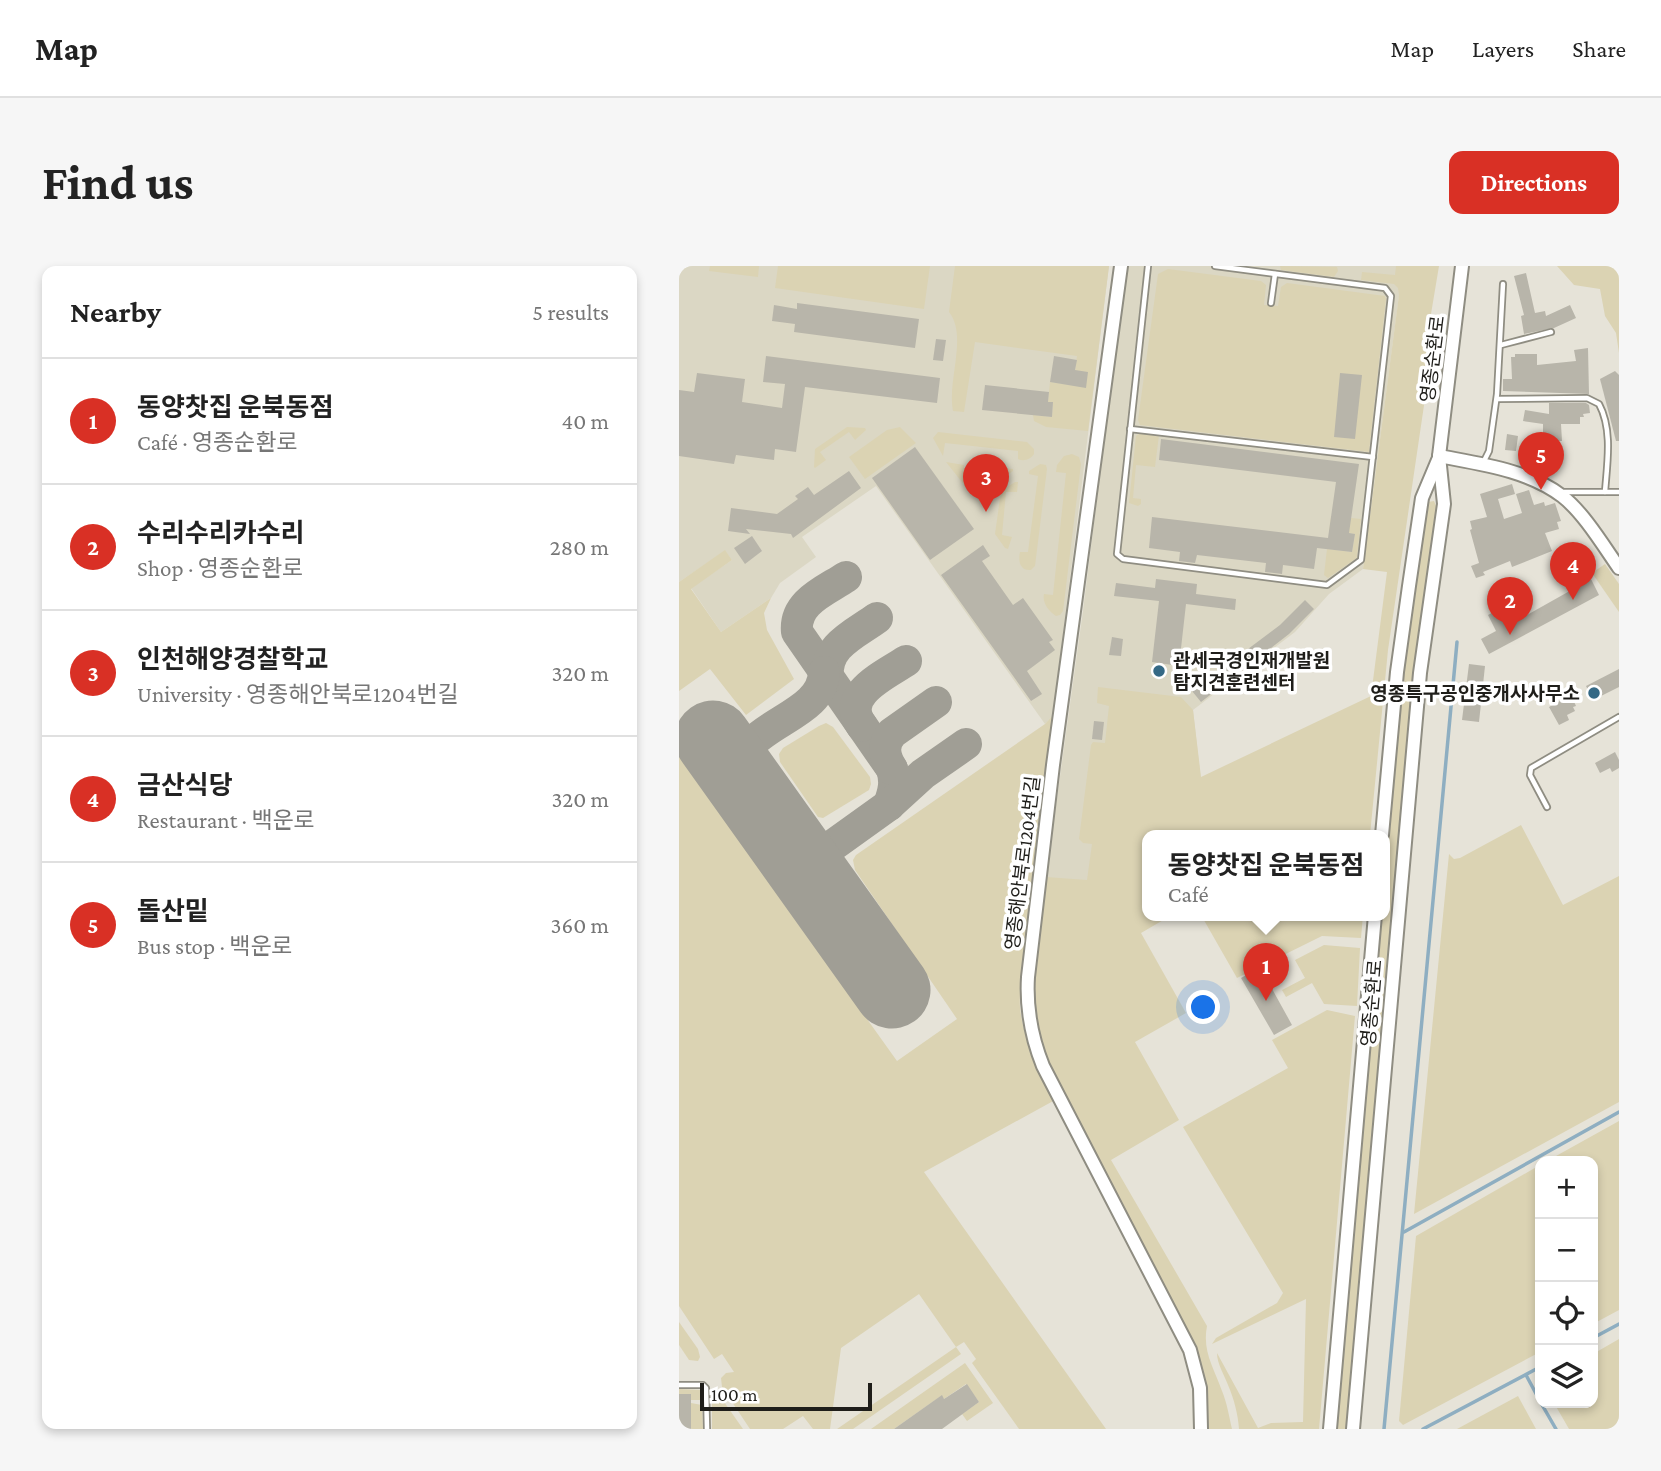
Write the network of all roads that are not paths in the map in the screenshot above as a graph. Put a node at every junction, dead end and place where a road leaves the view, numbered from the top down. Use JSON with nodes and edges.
{"nodes":[{"id":1,"x":1121,"y":266,"type":"edge"},
{"id":2,"x":1148,"y":266,"type":"edge"},
{"id":3,"x":1215,"y":266,"type":"edge"},
{"id":4,"x":1462,"y":266,"type":"edge"},
{"id":5,"x":1275,"y":274,"type":"junction"},
{"id":6,"x":1503,"y":284,"type":"dead end"},
{"id":7,"x":1271,"y":303,"type":"dead end"},
{"id":8,"x":1551,"y":332,"type":"dead end"},
{"id":9,"x":1501,"y":345,"type":"junction"},
{"id":10,"x":1496,"y":399,"type":"junction"},
{"id":11,"x":1131,"y":429,"type":"junction"},
{"id":12,"x":1439,"y":456,"type":"junction"},
{"id":13,"x":1373,"y":457,"type":"junction"},
{"id":14,"x":1482,"y":464,"type":"junction"},
{"id":15,"x":1556,"y":492,"type":"junction"},
{"id":16,"x":1605,"y":492,"type":"junction"},
{"id":17,"x":1619,"y":492,"type":"edge"},
{"id":18,"x":1619,"y":568,"type":"edge"},
{"id":19,"x":1619,"y":718,"type":"edge"},
{"id":20,"x":1547,"y":807,"type":"dead end"},
{"id":21,"x":1382,"y":830,"type":"edge"},
{"id":22,"x":1374,"y":921,"type":"edge"},
{"id":23,"x":679,"y":1385,"type":"edge"},
{"id":24,"x":707,"y":1429,"type":"edge"},
{"id":25,"x":1201,"y":1429,"type":"edge"},
{"id":26,"x":1330,"y":1429,"type":"edge"},
{"id":27,"x":1353,"y":1429,"type":"edge"}],
"edges":[{"from":1,"to":25,"type":"main road","name":"영종해안북로1204번길"},
{"from":2,"to":11,"type":"lane"},
{"from":3,"to":5,"type":"lane"},
{"from":4,"to":12,"type":"main road","name":"영종순환로"},
{"from":5,"to":7,"type":"lane"},
{"from":5,"to":13,"type":"lane"},
{"from":6,"to":9,"type":"lane"},
{"from":8,"to":9,"type":"lane"},
{"from":9,"to":10,"type":"lane"},
{"from":10,"to":14,"type":"lane"},
{"from":10,"to":16,"type":"lane"},
{"from":11,"to":13,"type":"lane"},
{"from":11,"to":13,"type":"lane"},
{"from":12,"to":14,"type":"main road"},
{"from":12,"to":21,"type":"main road","name":"영종순환로"},
{"from":12,"to":27,"type":"main road","name":"영종순환로"},
{"from":14,"to":15,"type":"main road"},
{"from":15,"to":16,"type":"lane"},
{"from":15,"to":18,"type":"main road"},
{"from":16,"to":17,"type":"lane"},
{"from":19,"to":20,"type":"lane"},
{"from":22,"to":26,"type":"main road","name":"영종순환로"},
{"from":23,"to":24,"type":"lane"}]}
